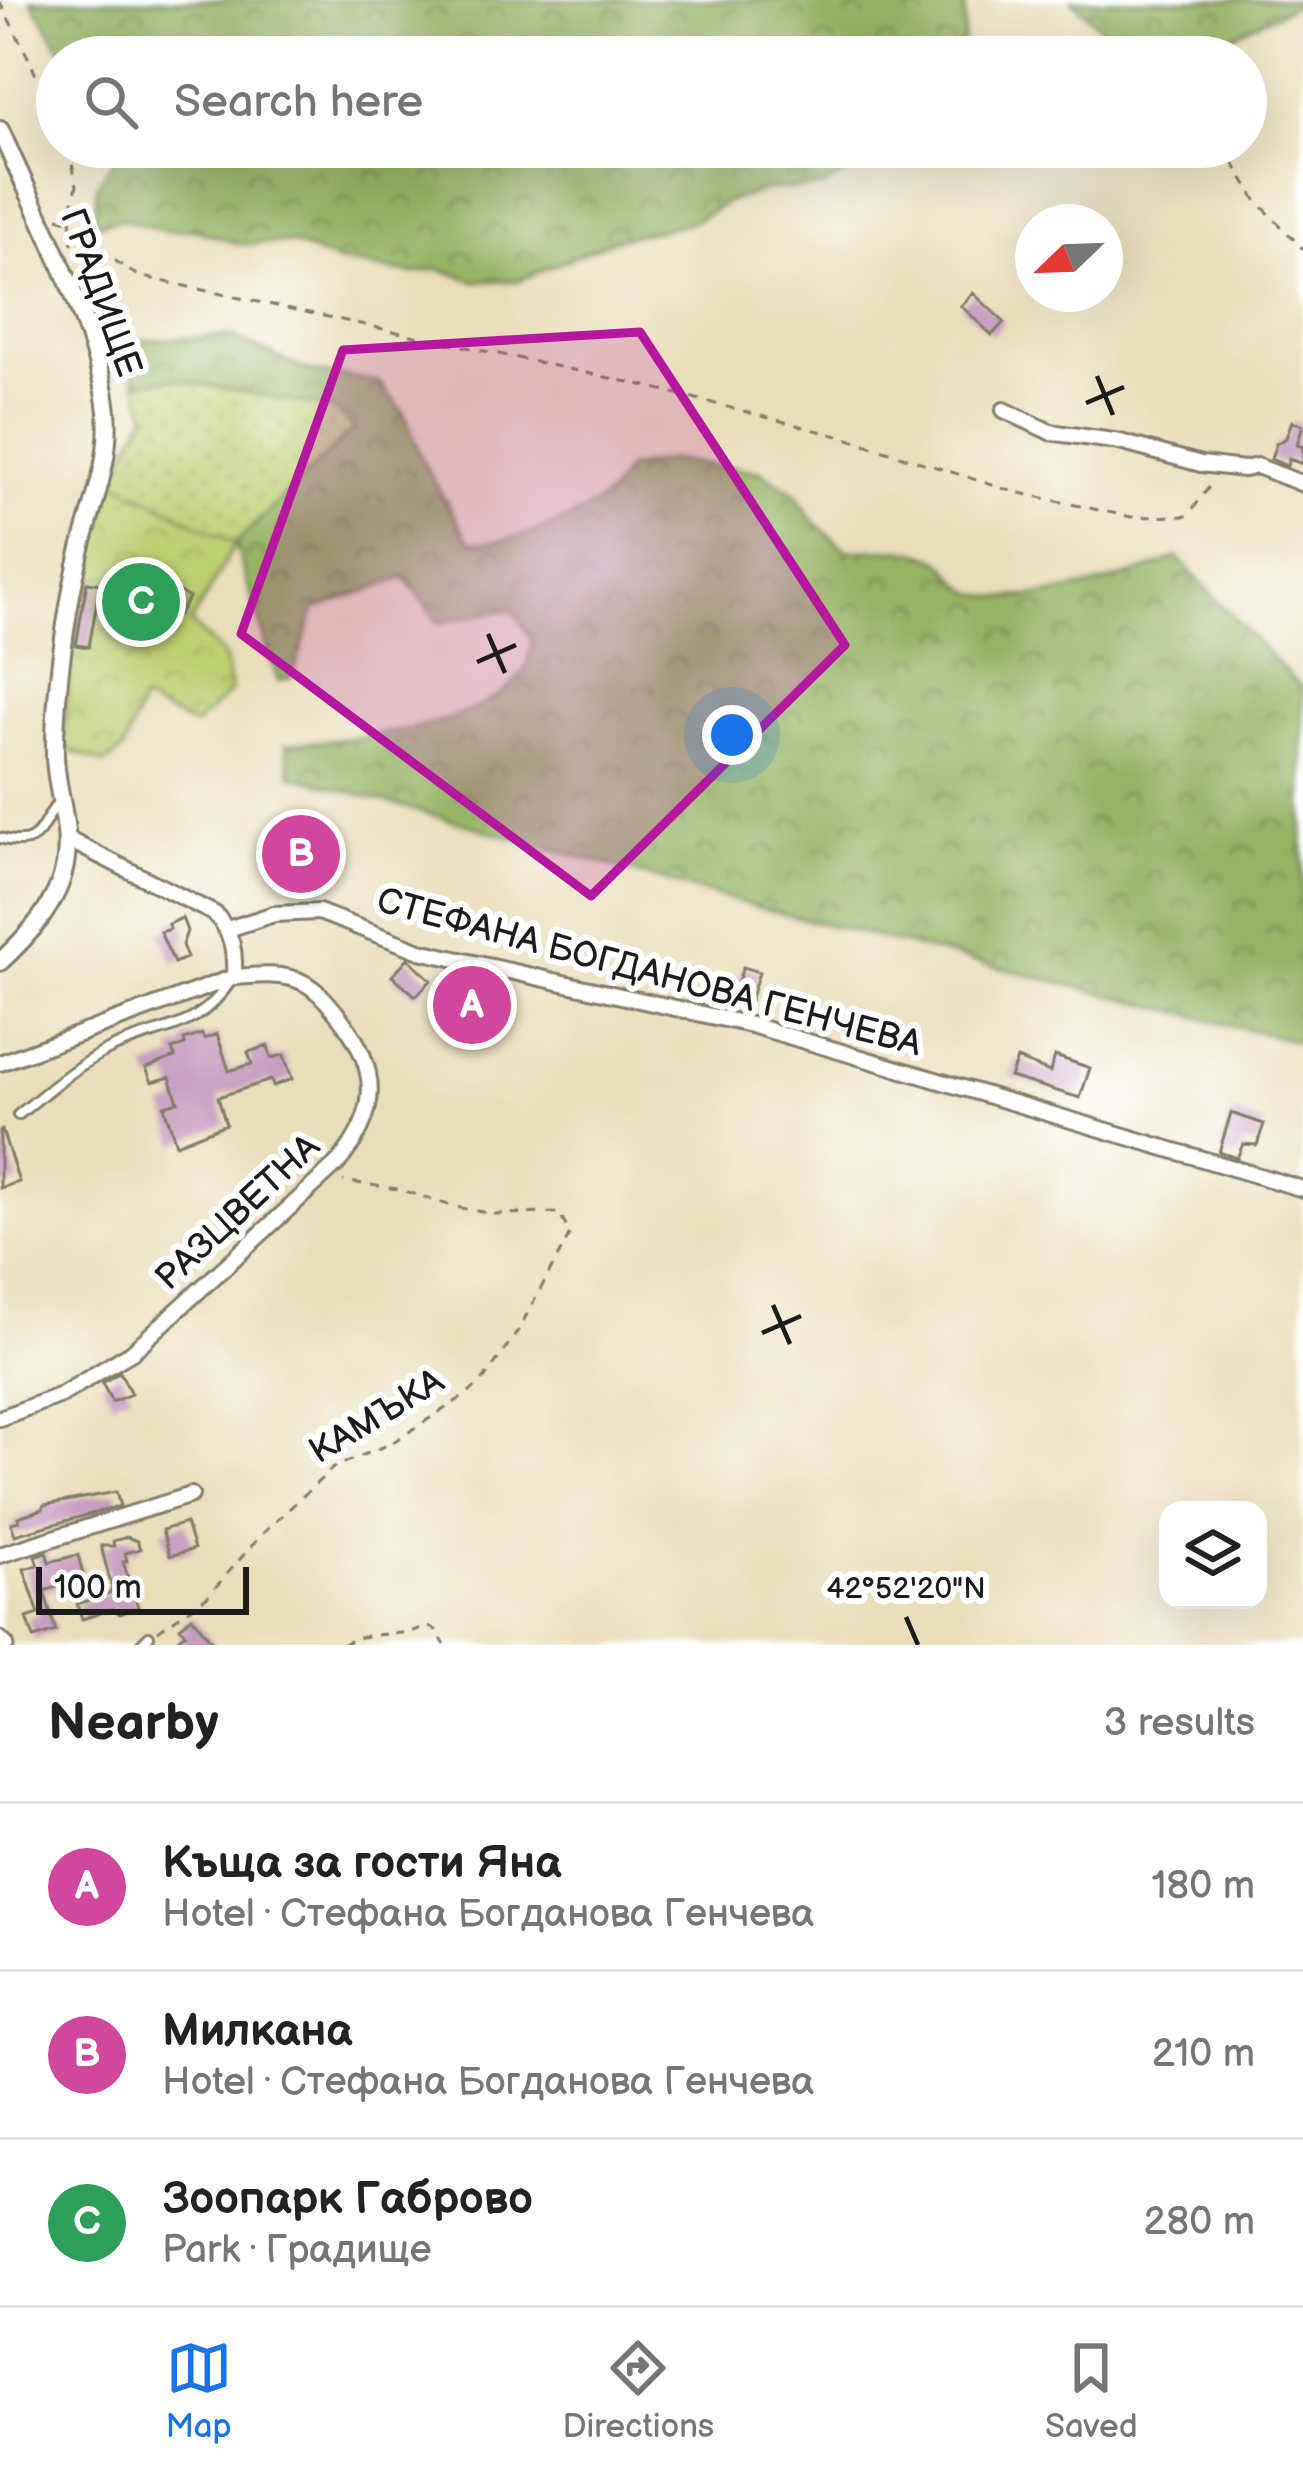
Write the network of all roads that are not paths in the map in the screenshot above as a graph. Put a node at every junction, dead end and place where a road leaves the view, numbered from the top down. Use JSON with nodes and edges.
{"nodes":[{"id":1,"x":0,"y":130,"type":"edge"},
{"id":2,"x":1004,"y":410,"type":"dead end"},
{"id":3,"x":1303,"y":484,"type":"edge"},
{"id":4,"x":61,"y":800,"type":"junction"},
{"id":5,"x":0,"y":838,"type":"edge"},
{"id":6,"x":67,"y":839,"type":"junction"},
{"id":7,"x":228,"y":928,"type":"junction"},
{"id":8,"x":0,"y":962,"type":"edge"},
{"id":9,"x":234,"y":977,"type":"junction"},
{"id":10,"x":0,"y":1063,"type":"edge"},
{"id":11,"x":18,"y":1115,"type":"dead end"},
{"id":12,"x":1303,"y":1190,"type":"edge"},
{"id":13,"x":0,"y":1418,"type":"edge"},
{"id":14,"x":191,"y":1495,"type":"dead end"},
{"id":15,"x":0,"y":1556,"type":"edge"},
{"id":16,"x":149,"y":1636,"type":"road end"},
{"id":17,"x":140,"y":1645,"type":"edge"}],
"edges":[{"from":1,"to":4,"type":"street","name":"ГРАДИЩЕ"},
{"from":2,"to":3,"type":"street"},
{"from":4,"to":5,"type":"lane"},
{"from":4,"to":6,"type":"street","name":"ГРАДИЩЕ"},
{"from":6,"to":7,"type":"street"},
{"from":6,"to":8,"type":"street","name":"ГРАДИЩЕ"},
{"from":7,"to":9,"type":"street"},
{"from":7,"to":12,"type":"street","name":"СТЕФАНА БОГДАНОВА ГЕНЧЕВА"},
{"from":9,"to":10,"type":"street"},
{"from":9,"to":11,"type":"lane"},
{"from":9,"to":13,"type":"street","name":"РАЗЦВЕТНА"},
{"from":14,"to":15,"type":"street"},
{"from":16,"to":17,"type":"lane"}]}
